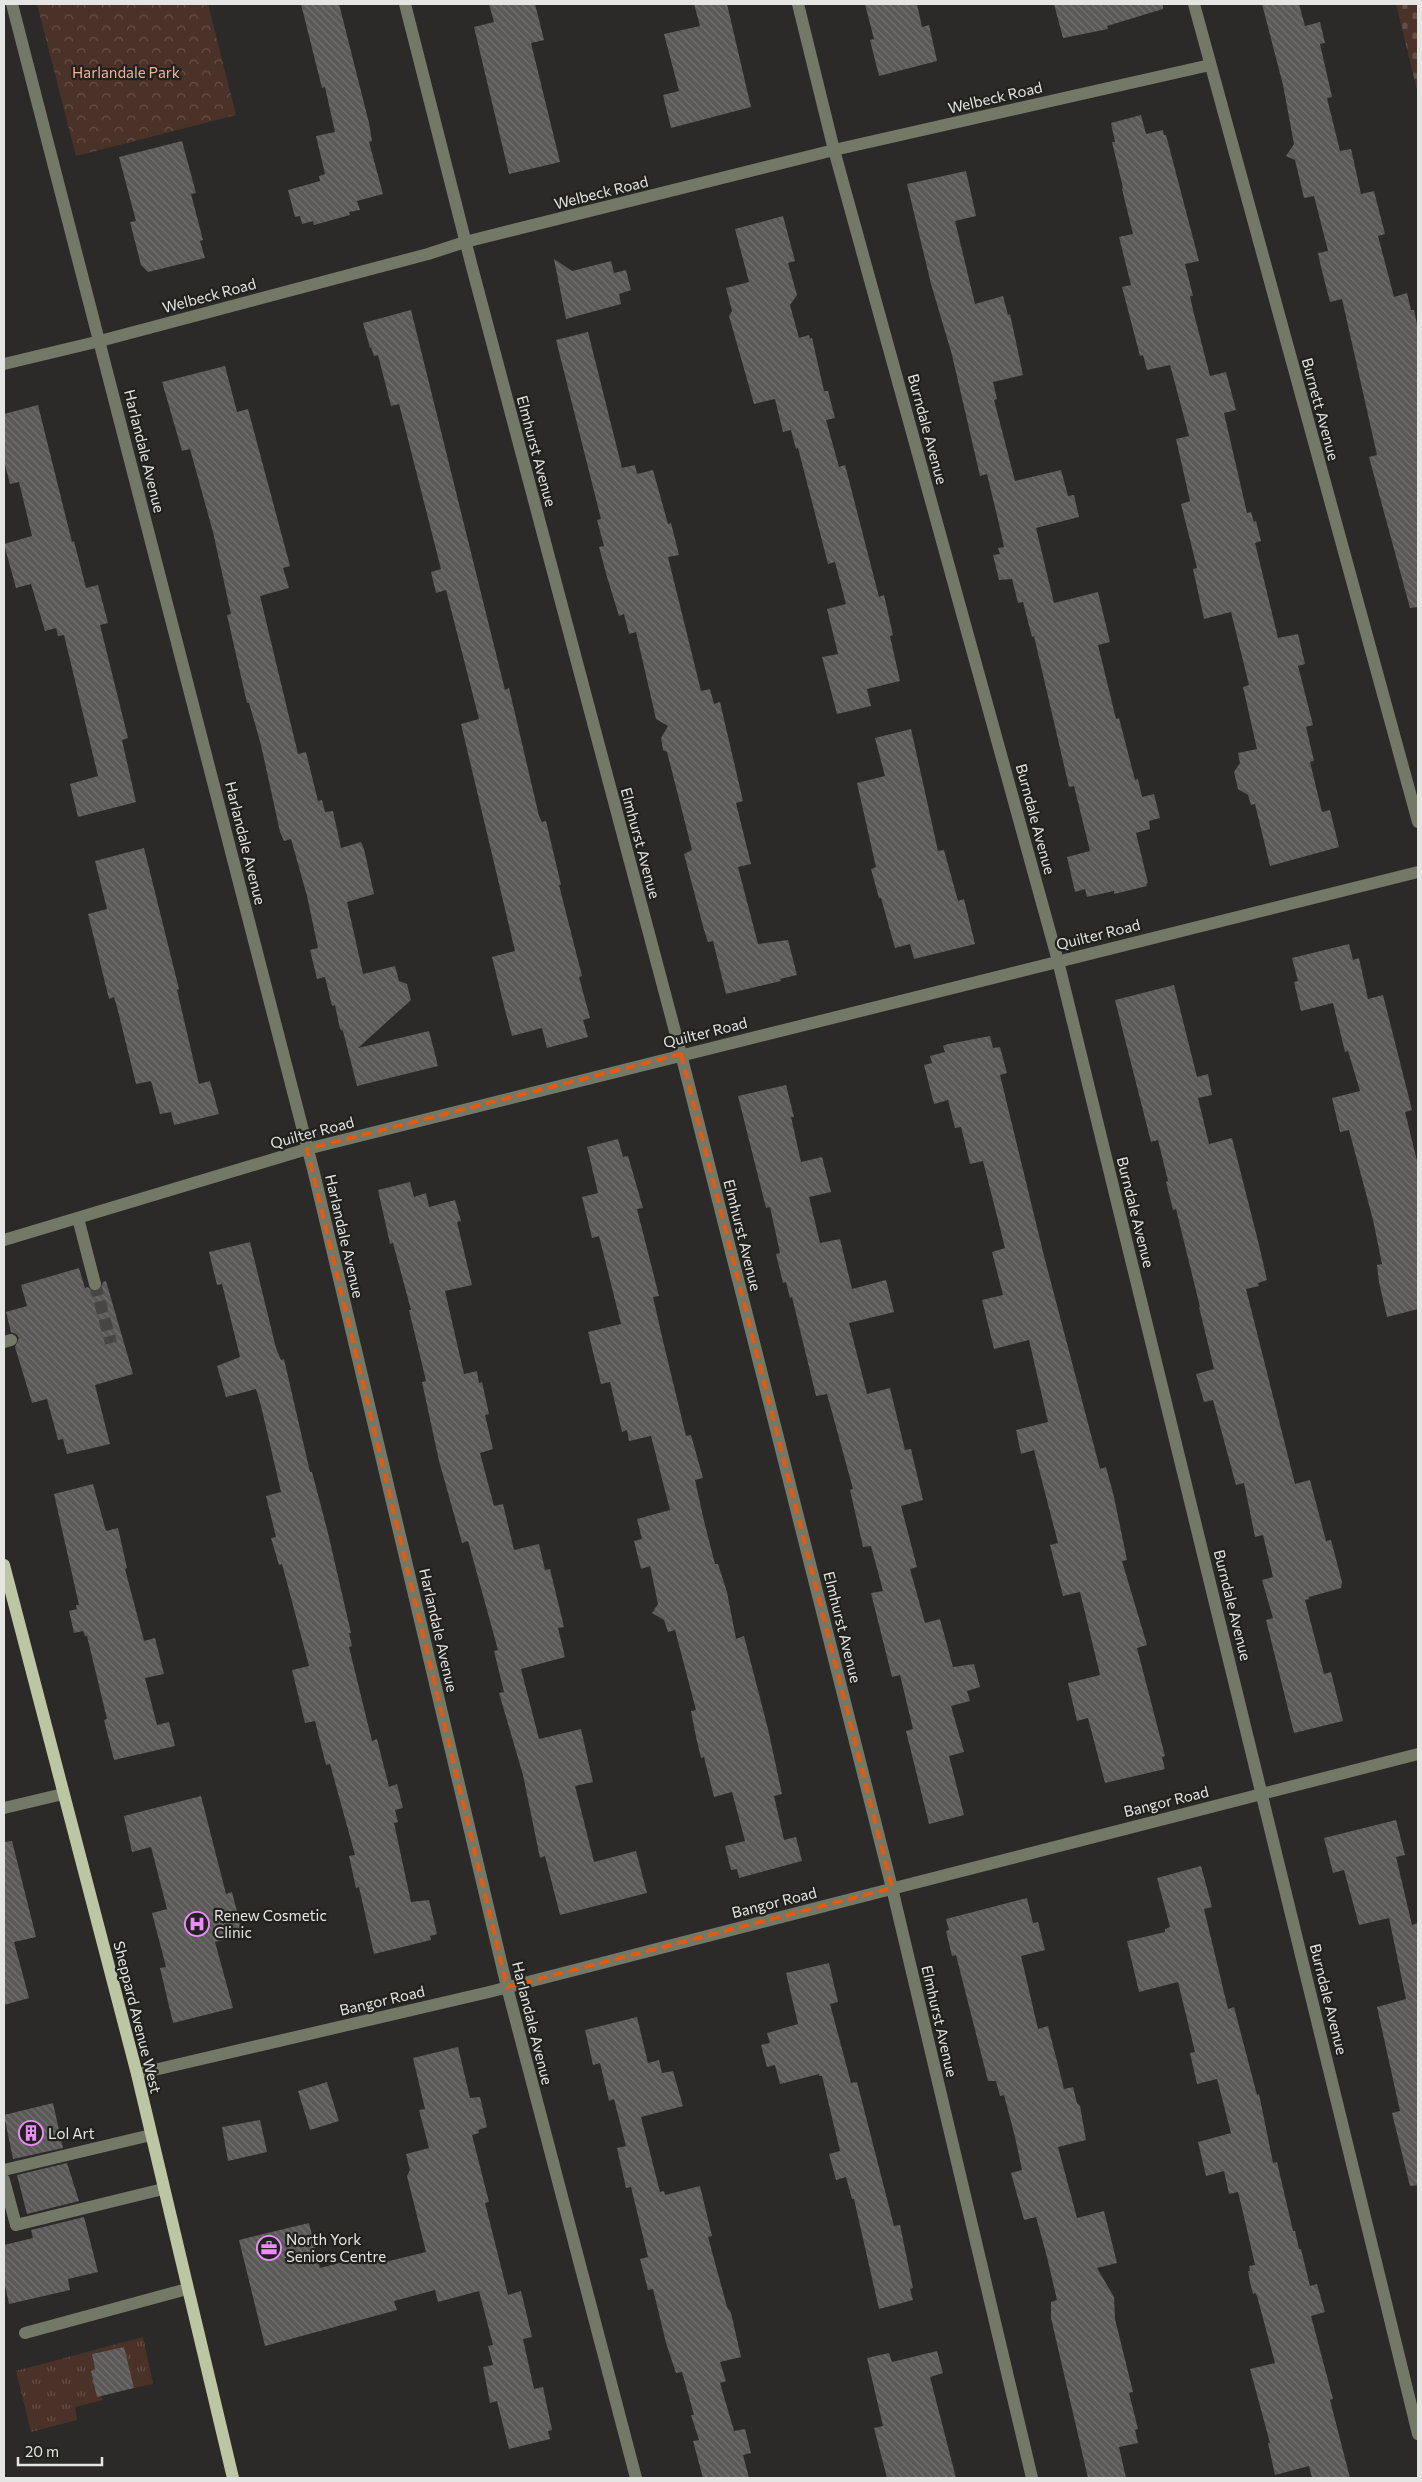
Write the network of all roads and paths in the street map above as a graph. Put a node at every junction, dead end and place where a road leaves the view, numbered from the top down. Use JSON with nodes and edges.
{"nodes":[{"id":1,"x":12,"y":4,"type":"edge"},
{"id":2,"x":404,"y":4,"type":"edge"},
{"id":3,"x":798,"y":4,"type":"edge"},
{"id":4,"x":1194,"y":4,"type":"edge"},
{"id":5,"x":1210,"y":65,"type":"junction"},
{"id":6,"x":834,"y":150,"type":"junction"},
{"id":7,"x":465,"y":242,"type":"junction"},
{"id":8,"x":100,"y":341,"type":"junction"},
{"id":9,"x":4,"y":364,"type":"edge"},
{"id":10,"x":1418,"y":822,"type":"edge"},
{"id":11,"x":1418,"y":872,"type":"edge"},
{"id":12,"x":1058,"y":961,"type":"junction"},
{"id":13,"x":681,"y":1054,"type":"junction"},
{"id":14,"x":308,"y":1149,"type":"junction"},
{"id":15,"x":78,"y":1218,"type":"junction"},
{"id":16,"x":4,"y":1240,"type":"edge"},
{"id":17,"x":95,"y":1284,"type":"tunnel mouth"},
{"id":18,"x":4,"y":1565,"type":"edge"},
{"id":19,"x":1418,"y":1754,"type":"edge"},
{"id":20,"x":1262,"y":1793,"type":"junction"},
{"id":21,"x":63,"y":1794,"type":"junction"},
{"id":22,"x":4,"y":1808,"type":"edge"},
{"id":23,"x":892,"y":1888,"type":"junction"},
{"id":24,"x":507,"y":1987,"type":"junction"},
{"id":25,"x":136,"y":2074,"type":"junction"},
{"id":26,"x":150,"y":2135,"type":"junction"},
{"id":27,"x":4,"y":2170,"type":"edge"},
{"id":28,"x":4,"y":2180,"type":"edge"},
{"id":29,"x":163,"y":2189,"type":"junction"},
{"id":30,"x":187,"y":2289,"type":"junction"},
{"id":31,"x":25,"y":2333,"type":"dead end"},
{"id":32,"x":1418,"y":2434,"type":"edge"},
{"id":33,"x":233,"y":2478,"type":"edge"},
{"id":34,"x":636,"y":2478,"type":"edge"},
{"id":35,"x":1032,"y":2478,"type":"edge"}],
"edges":[{"from":1,"to":8,"type":"street","name":"Harlandale Avenue"},
{"from":2,"to":7,"type":"street","name":"Elmhurst Avenue"},
{"from":3,"to":6,"type":"street","name":"Burndale Avenue"},
{"from":4,"to":5,"type":"street","name":"Burnett Avenue"},
{"from":5,"to":6,"type":"street","name":"Welbeck Road"},
{"from":5,"to":10,"type":"street","name":"Burnett Avenue"},
{"from":6,"to":7,"type":"street","name":"Welbeck Road"},
{"from":6,"to":12,"type":"street","name":"Burndale Avenue"},
{"from":7,"to":8,"type":"street","name":"Welbeck Road"},
{"from":7,"to":13,"type":"street","name":"Elmhurst Avenue"},
{"from":8,"to":9,"type":"street","name":"Welbeck Road"},
{"from":8,"to":14,"type":"street","name":"Harlandale Avenue"},
{"from":11,"to":12,"type":"street","name":"Quilter Road"},
{"from":12,"to":13,"type":"street","name":"Quilter Road"},
{"from":12,"to":20,"type":"street","name":"Burndale Avenue"},
{"from":13,"to":14,"type":"street","name":"Quilter Road"},
{"from":13,"to":23,"type":"street","name":"Elmhurst Avenue"},
{"from":14,"to":15,"type":"street","name":"Quilter Road"},
{"from":14,"to":24,"type":"street","name":"Harlandale Avenue"},
{"from":15,"to":16,"type":"street","name":"Quilter Road"},
{"from":15,"to":17,"type":"street"},
{"from":18,"to":21,"type":"main road","name":"Sheppard Avenue West"},
{"from":19,"to":20,"type":"street","name":"Bangor Road"},
{"from":20,"to":23,"type":"street","name":"Bangor Road"},
{"from":20,"to":32,"type":"street","name":"Burndale Avenue"},
{"from":21,"to":22,"type":"street"},
{"from":21,"to":25,"type":"main road","name":"Sheppard Avenue West"},
{"from":23,"to":24,"type":"street","name":"Bangor Road"},
{"from":23,"to":35,"type":"street","name":"Elmhurst Avenue"},
{"from":24,"to":25,"type":"street","name":"Bangor Road"},
{"from":24,"to":34,"type":"street","name":"Harlandale Avenue"},
{"from":25,"to":26,"type":"main road","name":"Sheppard Avenue West"},
{"from":26,"to":27,"type":"street"},
{"from":26,"to":29,"type":"main road","name":"Sheppard Avenue West"},
{"from":28,"to":29,"type":"street"},
{"from":29,"to":30,"type":"main road","name":"Sheppard Avenue West"},
{"from":30,"to":31,"type":"street"},
{"from":30,"to":33,"type":"main road","name":"Sheppard Avenue West"}]}
